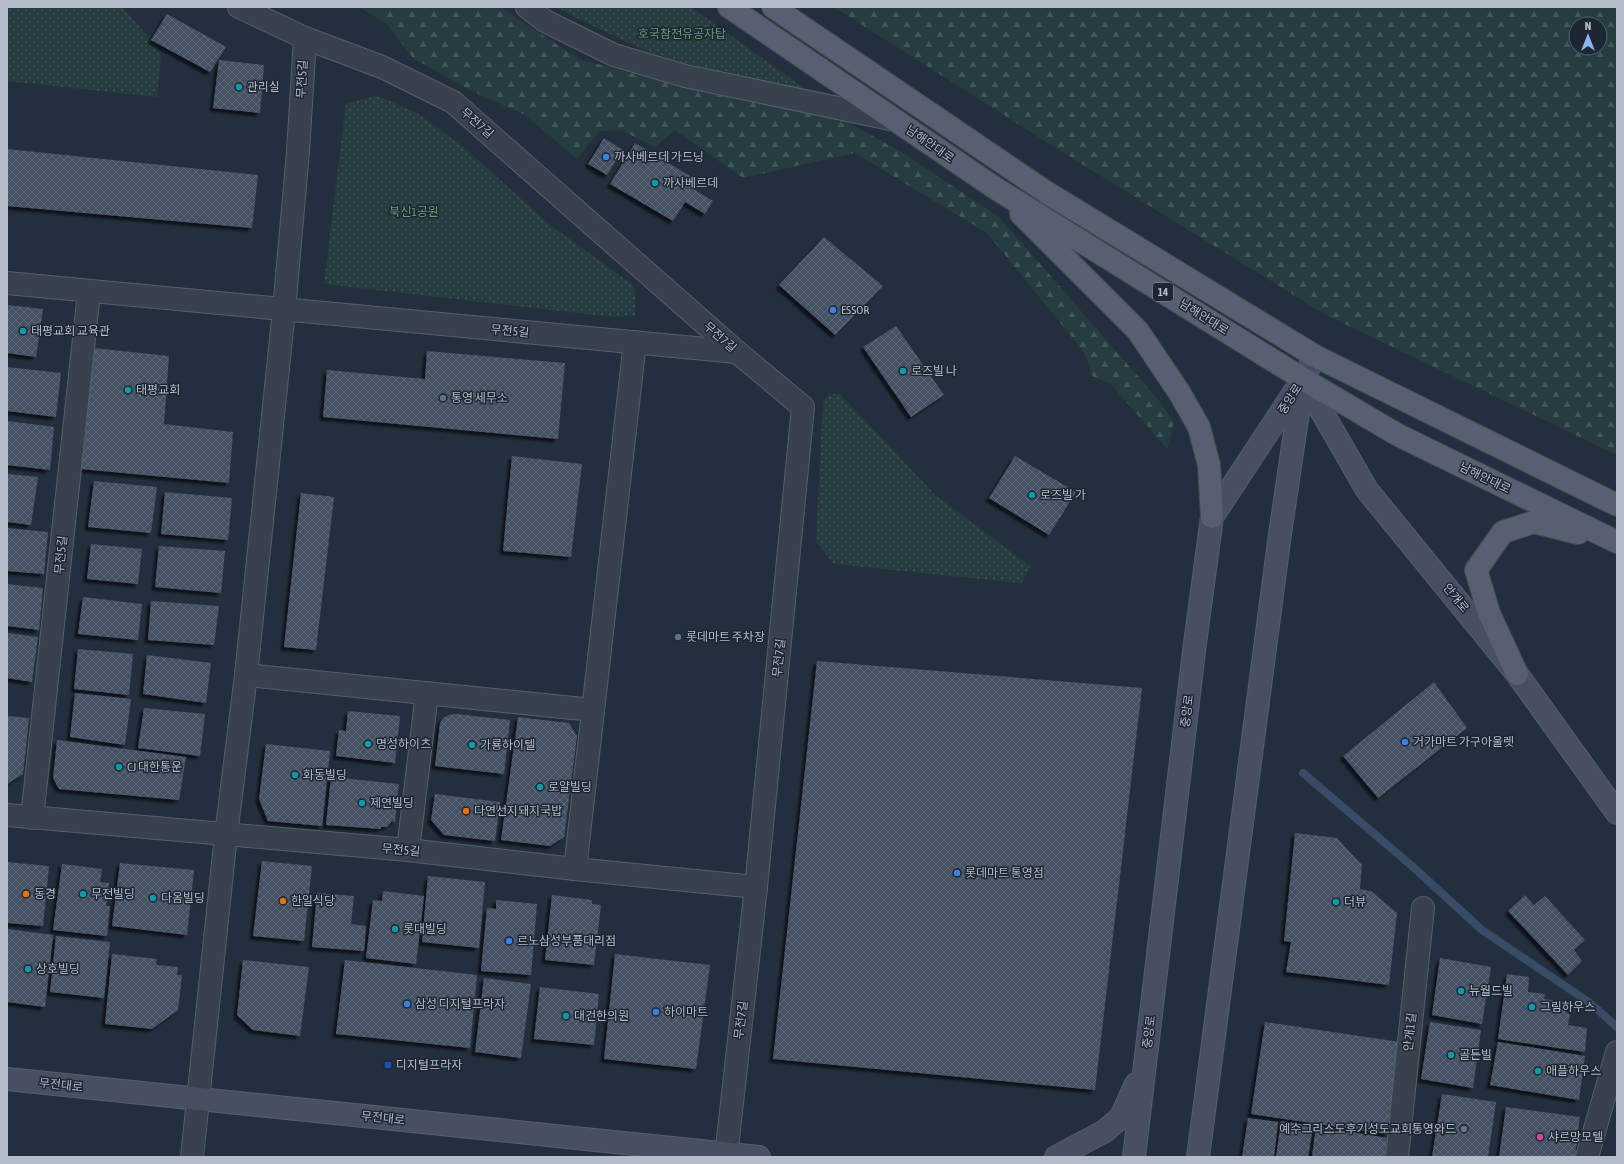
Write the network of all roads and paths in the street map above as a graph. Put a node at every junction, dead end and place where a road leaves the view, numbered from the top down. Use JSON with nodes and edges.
{"nodes":[{"id":1,"x":239,"y":7,"type":"edge"},
{"id":2,"x":527,"y":7,"type":"edge"},
{"id":3,"x":730,"y":7,"type":"edge"},
{"id":4,"x":773,"y":7,"type":"edge"},
{"id":5,"x":305,"y":38,"type":"junction"},
{"id":6,"x":895,"y":120,"type":"junction"},
{"id":7,"x":995,"y":188,"type":"junction"},
{"id":8,"x":7,"y":283,"type":"edge"},
{"id":9,"x":89,"y":292,"type":"junction"},
{"id":10,"x":284,"y":310,"type":"junction"},
{"id":11,"x":635,"y":342,"type":"junction"},
{"id":12,"x":737,"y":352,"type":"junction"},
{"id":13,"x":1315,"y":356,"type":"junction"},
{"id":14,"x":1303,"y":379,"type":"junction"},
{"id":15,"x":1617,"y":505,"type":"edge"},
{"id":16,"x":1212,"y":517,"type":"junction"},
{"id":17,"x":1617,"y":542,"type":"edge"},
{"id":18,"x":1517,"y":674,"type":"junction"},
{"id":19,"x":246,"y":675,"type":"junction"},
{"id":20,"x":427,"y":693,"type":"junction"},
{"id":21,"x":593,"y":710,"type":"junction"},
{"id":22,"x":1617,"y":813,"type":"edge"},
{"id":23,"x":7,"y":815,"type":"edge"},
{"id":24,"x":32,"y":818,"type":"junction"},
{"id":25,"x":226,"y":834,"type":"junction"},
{"id":26,"x":408,"y":850,"type":"junction"},
{"id":27,"x":576,"y":869,"type":"junction"},
{"id":28,"x":756,"y":887,"type":"junction"},
{"id":29,"x":1423,"y":908,"type":"dead end"},
{"id":30,"x":1617,"y":1052,"type":"edge"},
{"id":31,"x":1145,"y":1061,"type":"junction"},
{"id":32,"x":7,"y":1079,"type":"edge"},
{"id":33,"x":198,"y":1100,"type":"junction"},
{"id":34,"x":726,"y":1155,"type":"edge"},
{"id":35,"x":192,"y":1157,"type":"edge"},
{"id":36,"x":759,"y":1157,"type":"edge"},
{"id":37,"x":1056,"y":1157,"type":"edge"},
{"id":38,"x":1134,"y":1157,"type":"edge"},
{"id":39,"x":1198,"y":1157,"type":"edge"},
{"id":40,"x":1397,"y":1157,"type":"edge"},
{"id":41,"x":1587,"y":1157,"type":"edge"}],
"edges":[{"from":1,"to":5,"type":"street","name":"무전7길"},
{"from":2,"to":6,"type":"street"},
{"from":3,"to":6,"type":"main road","name":"남해안대로","number":"14"},
{"from":4,"to":13,"type":"main road","name":"남해안대로","number":"14"},
{"from":5,"to":10,"type":"street","name":"무전5길"},
{"from":5,"to":12,"type":"street","name":"무전7길"},
{"from":6,"to":7,"type":"main road","name":"남해안대로","number":"14"},
{"from":7,"to":14,"type":"main road","name":"남해안대로","number":"14"},
{"from":7,"to":16,"type":"main road"},
{"from":8,"to":9,"type":"street","name":"무전5길"},
{"from":9,"to":10,"type":"street","name":"무전5길"},
{"from":9,"to":24,"type":"street","name":"무전5길"},
{"from":10,"to":11,"type":"street","name":"무전5길"},
{"from":10,"to":19,"type":"street","name":"무전5길"},
{"from":11,"to":12,"type":"street","name":"무전5길"},
{"from":11,"to":21,"type":"street"},
{"from":12,"to":28,"type":"street","name":"무전7길"},
{"from":13,"to":14,"type":"street"},
{"from":13,"to":15,"type":"main road","name":"남해안대로","number":"14"},
{"from":14,"to":16,"type":"street","name":"중앙로"},
{"from":14,"to":17,"type":"main road","name":"남해안대로","number":"14"},
{"from":14,"to":18,"type":"street","name":"안개로"},
{"from":14,"to":39,"type":"street","name":"중앙로"},
{"from":16,"to":31,"type":"street","name":"중앙로"},
{"from":17,"to":18,"type":"main road"},
{"from":18,"to":22,"type":"street","name":"안개로"},
{"from":19,"to":20,"type":"street"},
{"from":19,"to":25,"type":"street","name":"무전5길"},
{"from":20,"to":21,"type":"street"},
{"from":20,"to":26,"type":"street"},
{"from":21,"to":27,"type":"street"},
{"from":23,"to":24,"type":"street","name":"무전5길"},
{"from":24,"to":25,"type":"street","name":"무전5길"},
{"from":25,"to":26,"type":"street","name":"무전5길"},
{"from":25,"to":33,"type":"street","name":"무전5길"},
{"from":26,"to":27,"type":"street","name":"무전5길"},
{"from":27,"to":28,"type":"street"},
{"from":28,"to":34,"type":"street","name":"무전7길"},
{"from":29,"to":40,"type":"street","name":"안개1길"},
{"from":30,"to":41,"type":"street"},
{"from":31,"to":37,"type":"street"},
{"from":31,"to":38,"type":"street","name":"중앙로"},
{"from":32,"to":33,"type":"street","name":"무전대로"},
{"from":33,"to":34,"type":"street","name":"무전대로"},
{"from":33,"to":35,"type":"street","name":"무전5길"},
{"from":34,"to":36,"type":"street","name":"무전대로"}]}
